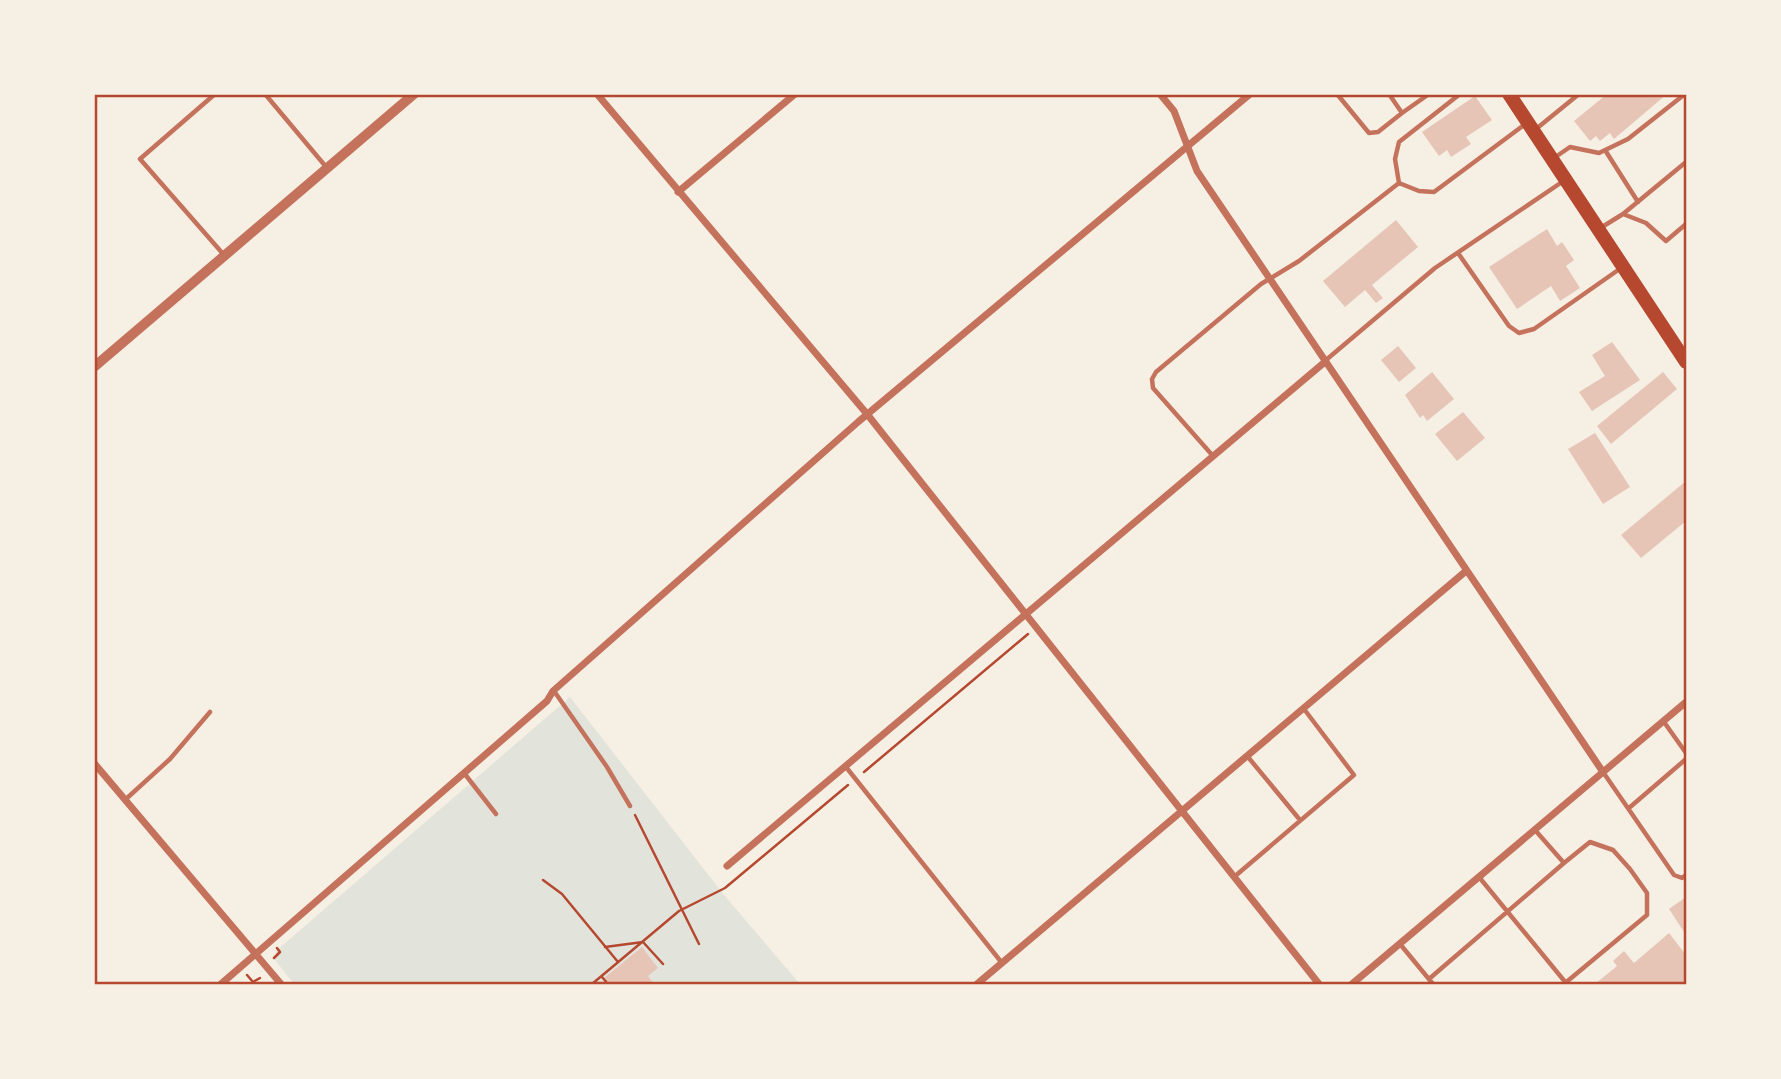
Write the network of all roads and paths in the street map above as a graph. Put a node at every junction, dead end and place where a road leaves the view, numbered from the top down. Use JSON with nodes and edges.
{"nodes":[{"id":1,"x":215,"y":94,"type":"edge"},
{"id":2,"x":265,"y":94,"type":"edge"},
{"id":3,"x":414,"y":94,"type":"edge"},
{"id":4,"x":597,"y":94,"type":"edge"},
{"id":5,"x":795,"y":94,"type":"edge"},
{"id":6,"x":1160,"y":94,"type":"edge"},
{"id":7,"x":1250,"y":94,"type":"edge"},
{"id":8,"x":1337,"y":94,"type":"edge"},
{"id":9,"x":1389,"y":94,"type":"edge"},
{"id":10,"x":1429,"y":94,"type":"edge"},
{"id":11,"x":1460,"y":94,"type":"edge"},
{"id":12,"x":1579,"y":94,"type":"edge"},
{"id":13,"x":1685,"y":94,"type":"edge"},
{"id":14,"x":1511,"y":96,"type":"edge"},
{"id":15,"x":1402,"y":113,"type":"junction"},
{"id":16,"x":1530,"y":127,"type":"junction"},
{"id":17,"x":1187,"y":146,"type":"junction"},
{"id":18,"x":1605,"y":150,"type":"junction"},
{"id":19,"x":1552,"y":159,"type":"junction"},
{"id":20,"x":1686,"y":162,"type":"edge"},
{"id":21,"x":327,"y":169,"type":"junction"},
{"id":22,"x":1566,"y":180,"type":"junction"},
{"id":23,"x":1399,"y":183,"type":"junction"},
{"id":24,"x":678,"y":192,"type":"junction"},
{"id":25,"x":1638,"y":202,"type":"junction"},
{"id":26,"x":1623,"y":214,"type":"junction"},
{"id":27,"x":1686,"y":224,"type":"edge"},
{"id":28,"x":1598,"y":229,"type":"junction"},
{"id":29,"x":1458,"y":253,"type":"junction"},
{"id":30,"x":225,"y":256,"type":"junction"},
{"id":31,"x":1623,"y":266,"type":"junction"},
{"id":32,"x":1270,"y":278,"type":"junction"},
{"id":33,"x":1326,"y":361,"type":"junction"},
{"id":34,"x":1686,"y":362,"type":"edge"},
{"id":35,"x":94,"y":367,"type":"edge"},
{"id":36,"x":867,"y":414,"type":"junction"},
{"id":37,"x":1213,"y":456,"type":"junction"},
{"id":38,"x":1466,"y":572,"type":"junction"},
{"id":39,"x":1026,"y":613,"type":"junction"},
{"id":40,"x":553,"y":691,"type":"junction"},
{"id":41,"x":1686,"y":702,"type":"edge"},
{"id":42,"x":1304,"y":709,"type":"junction"},
{"id":43,"x":210,"y":712,"type":"dead end"},
{"id":44,"x":1664,"y":722,"type":"junction"},
{"id":45,"x":1686,"y":753,"type":"edge"},
{"id":46,"x":1248,"y":757,"type":"junction"},
{"id":47,"x":1686,"y":759,"type":"edge"},
{"id":48,"x":94,"y":763,"type":"edge"},
{"id":49,"x":846,"y":766,"type":"junction"},
{"id":50,"x":1603,"y":772,"type":"junction"},
{"id":51,"x":464,"y":773,"type":"junction"},
{"id":52,"x":125,"y":800,"type":"junction"},
{"id":53,"x":631,"y":806,"type":"joint"},
{"id":54,"x":1629,"y":808,"type":"junction"},
{"id":55,"x":1181,"y":813,"type":"junction"},
{"id":56,"x":496,"y":814,"type":"dead end"},
{"id":57,"x":1300,"y":821,"type":"junction"},
{"id":58,"x":1535,"y":830,"type":"junction"},
{"id":59,"x":1564,"y":863,"type":"junction"},
{"id":60,"x":727,"y":866,"type":"dead end"},
{"id":61,"x":1686,"y":875,"type":"edge"},
{"id":62,"x":1479,"y":877,"type":"junction"},
{"id":63,"x":1233,"y":878,"type":"junction"},
{"id":64,"x":543,"y":880,"type":"dead end"},
{"id":65,"x":1507,"y":912,"type":"junction"},
{"id":66,"x":699,"y":944,"type":"dead end"},
{"id":67,"x":1400,"y":944,"type":"junction"},
{"id":68,"x":605,"y":947,"type":"junction"},
{"id":69,"x":281,"y":952,"type":"dead end"},
{"id":70,"x":256,"y":954,"type":"junction"},
{"id":71,"x":274,"y":958,"type":"dead end"},
{"id":72,"x":618,"y":962,"type":"dead end"},
{"id":73,"x":663,"y":964,"type":"dead end"},
{"id":74,"x":1002,"y":964,"type":"junction"},
{"id":75,"x":247,"y":974,"type":"dead end"},
{"id":76,"x":262,"y":975,"type":"dead end"},
{"id":77,"x":602,"y":977,"type":"dead end"},
{"id":78,"x":1429,"y":979,"type":"junction"},
{"id":79,"x":1565,"y":984,"type":"edge"},
{"id":80,"x":221,"y":985,"type":"edge"},
{"id":81,"x":281,"y":985,"type":"edge"},
{"id":82,"x":608,"y":985,"type":"edge"},
{"id":83,"x":977,"y":985,"type":"edge"},
{"id":84,"x":1319,"y":985,"type":"edge"},
{"id":85,"x":1352,"y":985,"type":"edge"},
{"id":86,"x":1433,"y":985,"type":"edge"}],
"edges":[{"from":1,"to":30,"type":"lane"},
{"from":2,"to":21,"type":"lane"},
{"from":3,"to":21,"type":"street"},
{"from":4,"to":24,"type":"street"},
{"from":5,"to":24,"type":"street"},
{"from":6,"to":17,"type":"street"},
{"from":7,"to":17,"type":"street"},
{"from":8,"to":15,"type":"lane"},
{"from":9,"to":15,"type":"lane"},
{"from":10,"to":15,"type":"lane"},
{"from":11,"to":23,"type":"lane"},
{"from":12,"to":16,"type":"lane"},
{"from":13,"to":18,"type":"lane"},
{"from":14,"to":16,"type":"main road"},
{"from":16,"to":19,"type":"main road"},
{"from":16,"to":23,"type":"lane"},
{"from":17,"to":32,"type":"street"},
{"from":17,"to":36,"type":"street"},
{"from":18,"to":19,"type":"lane"},
{"from":18,"to":25,"type":"lane"},
{"from":19,"to":22,"type":"main road"},
{"from":20,"to":25,"type":"lane"},
{"from":21,"to":30,"type":"street"},
{"from":22,"to":28,"type":"main road"},
{"from":22,"to":29,"type":"lane"},
{"from":23,"to":32,"type":"lane"},
{"from":24,"to":36,"type":"street"},
{"from":25,"to":26,"type":"lane"},
{"from":26,"to":27,"type":"lane"},
{"from":26,"to":28,"type":"lane"},
{"from":28,"to":31,"type":"main road"},
{"from":29,"to":31,"type":"lane"},
{"from":29,"to":33,"type":"lane"},
{"from":30,"to":35,"type":"street"},
{"from":31,"to":34,"type":"main road"},
{"from":32,"to":33,"type":"street"},
{"from":32,"to":37,"type":"lane"},
{"from":33,"to":37,"type":"street"},
{"from":33,"to":38,"type":"street"},
{"from":36,"to":39,"type":"street"},
{"from":36,"to":40,"type":"street"},
{"from":37,"to":39,"type":"street"},
{"from":38,"to":42,"type":"street"},
{"from":38,"to":50,"type":"street"},
{"from":39,"to":49,"type":"street"},
{"from":39,"to":55,"type":"street"},
{"from":40,"to":51,"type":"street"},
{"from":40,"to":53,"type":"lane"},
{"from":41,"to":44,"type":"street"},
{"from":42,"to":46,"type":"street"},
{"from":42,"to":57,"type":"lane"},
{"from":43,"to":52,"type":"lane"},
{"from":44,"to":45,"type":"lane"},
{"from":44,"to":50,"type":"street"},
{"from":46,"to":55,"type":"street"},
{"from":46,"to":57,"type":"lane"},
{"from":47,"to":54,"type":"lane"},
{"from":48,"to":52,"type":"street"},
{"from":49,"to":60,"type":"street"},
{"from":49,"to":74,"type":"lane"},
{"from":50,"to":54,"type":"lane"},
{"from":50,"to":58,"type":"street"},
{"from":51,"to":56,"type":"lane"},
{"from":51,"to":70,"type":"street"},
{"from":52,"to":70,"type":"street"},
{"from":53,"to":66,"type":"path"},
{"from":54,"to":61,"type":"lane"},
{"from":55,"to":63,"type":"street"},
{"from":55,"to":74,"type":"street"},
{"from":57,"to":63,"type":"lane"},
{"from":58,"to":59,"type":"lane"},
{"from":58,"to":62,"type":"street"},
{"from":59,"to":65,"type":"lane"},
{"from":59,"to":79,"type":"lane"},
{"from":62,"to":65,"type":"lane"},
{"from":62,"to":67,"type":"street"},
{"from":63,"to":84,"type":"street"},
{"from":64,"to":68,"type":"path"},
{"from":65,"to":78,"type":"lane"},
{"from":65,"to":79,"type":"lane"},
{"from":67,"to":78,"type":"lane"},
{"from":67,"to":85,"type":"street"},
{"from":68,"to":72,"type":"path"},
{"from":68,"to":73,"type":"path"},
{"from":69,"to":71,"type":"path"},
{"from":70,"to":80,"type":"street"},
{"from":70,"to":81,"type":"street"},
{"from":74,"to":83,"type":"street"},
{"from":75,"to":76,"type":"path"},
{"from":77,"to":82,"type":"path"},
{"from":78,"to":86,"type":"lane"}]}
